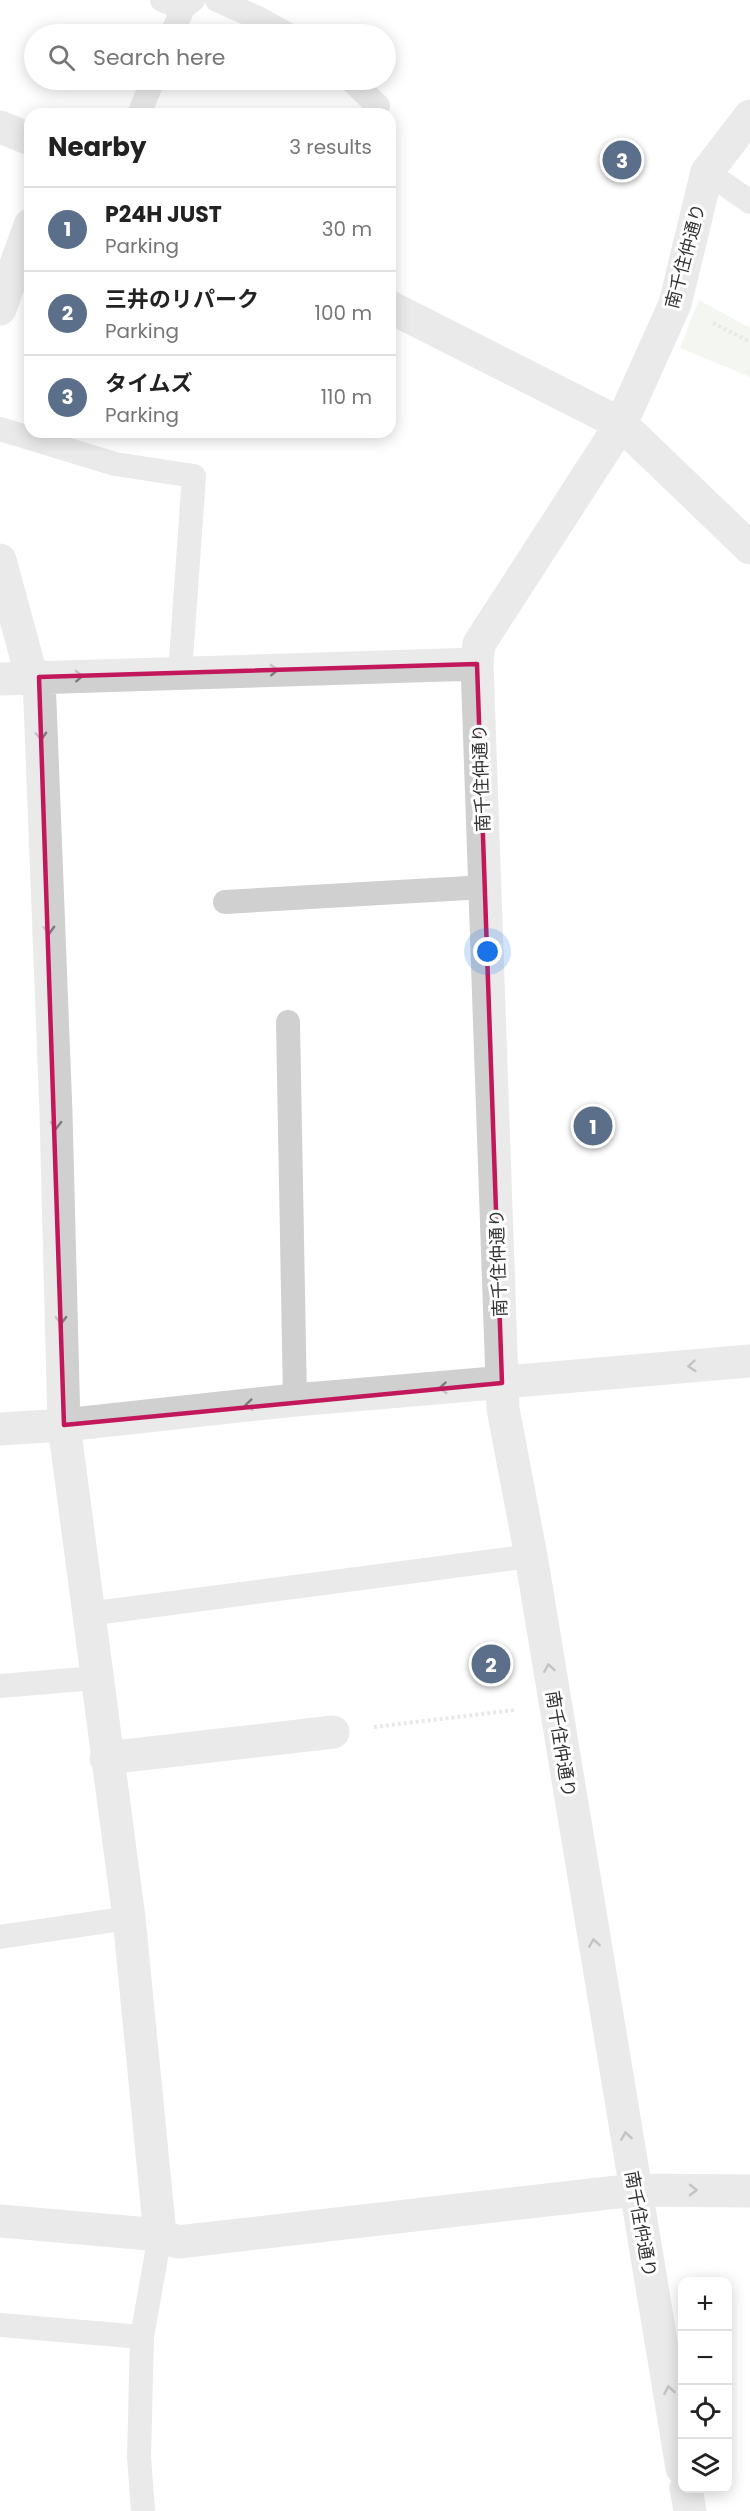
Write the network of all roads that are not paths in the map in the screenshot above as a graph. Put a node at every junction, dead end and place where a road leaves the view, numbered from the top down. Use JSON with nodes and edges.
{"nodes":[{"id":1,"x":216,"y":0,"type":"edge"},
{"id":2,"x":179,"y":3,"type":"edge"},
{"id":3,"x":174,"y":24,"type":"edge"},
{"id":4,"x":269,"y":24,"type":"edge"},
{"id":5,"x":149,"y":90,"type":"edge"},
{"id":6,"x":361,"y":90,"type":"edge"},
{"id":7,"x":378,"y":106,"type":"dead end"},
{"id":8,"x":141,"y":108,"type":"edge"},
{"id":9,"x":750,"y":116,"type":"edge"},
{"id":10,"x":0,"y":127,"type":"edge"},
{"id":11,"x":24,"y":137,"type":"edge"},
{"id":12,"x":707,"y":172,"type":"junction"},
{"id":13,"x":750,"y":202,"type":"edge"},
{"id":14,"x":24,"y":242,"type":"edge"},
{"id":15,"x":0,"y":309,"type":"edge"},
{"id":16,"x":396,"y":310,"type":"edge"},
{"id":17,"x":621,"y":424,"type":"junction"},
{"id":18,"x":0,"y":429,"type":"edge"},
{"id":19,"x":24,"y":436,"type":"edge"},
{"id":20,"x":30,"y":438,"type":"edge"},
{"id":21,"x":750,"y":548,"type":"edge"},
{"id":22,"x":0,"y":560,"type":"edge"},
{"id":23,"x":477,"y":664,"type":"junction"},
{"id":24,"x":180,"y":673,"type":"junction"},
{"id":25,"x":36,"y":677,"type":"junction"},
{"id":26,"x":0,"y":679,"type":"edge"},
{"id":27,"x":485,"y":887,"type":"junction"},
{"id":28,"x":225,"y":902,"type":"dead end"},
{"id":29,"x":288,"y":1022,"type":"dead end"},
{"id":30,"x":750,"y":1361,"type":"edge"},
{"id":31,"x":502,"y":1383,"type":"junction"},
{"id":32,"x":295,"y":1400,"type":"junction"},
{"id":33,"x":64,"y":1425,"type":"junction"},
{"id":34,"x":0,"y":1429,"type":"edge"},
{"id":35,"x":531,"y":1556,"type":"junction"},
{"id":36,"x":88,"y":1614,"type":"junction"},
{"id":37,"x":95,"y":1678,"type":"junction"},
{"id":38,"x":0,"y":1686,"type":"edge"},
{"id":39,"x":333,"y":1732,"type":"road end"},
{"id":40,"x":106,"y":1758,"type":"junction"},
{"id":41,"x":129,"y":1918,"type":"junction"},
{"id":42,"x":0,"y":1937,"type":"edge"},
{"id":43,"x":635,"y":2190,"type":"junction"},
{"id":44,"x":750,"y":2191,"type":"edge"},
{"id":45,"x":0,"y":2221,"type":"edge"},
{"id":46,"x":160,"y":2235,"type":"junction"},
{"id":47,"x":0,"y":2325,"type":"edge"},
{"id":48,"x":142,"y":2337,"type":"junction"},
{"id":49,"x":678,"y":2444,"type":"edge"},
{"id":50,"x":687,"y":2493,"type":"edge"},
{"id":51,"x":143,"y":2511,"type":"edge"},
{"id":52,"x":690,"y":2511,"type":"edge"}],
"edges":[{"from":1,"to":4,"type":"lane"},
{"from":2,"to":3,"type":"lane"},
{"from":5,"to":8,"type":"lane"},
{"from":6,"to":7,"type":"lane"},
{"from":9,"to":12,"type":"street","name":"南千住仲通り"},
{"from":10,"to":11,"type":"street"},
{"from":12,"to":13,"type":"lane"},
{"from":12,"to":17,"type":"street","name":"南千住仲通り"},
{"from":14,"to":15,"type":"street"},
{"from":16,"to":17,"type":"street"},
{"from":17,"to":21,"type":"street"},
{"from":17,"to":23,"type":"street","name":"南千住仲通り"},
{"from":18,"to":19,"type":"lane"},
{"from":20,"to":24,"type":"lane"},
{"from":22,"to":25,"type":"street"},
{"from":24,"to":23,"type":"street","one_way":true},
{"from":23,"to":27,"type":"street","name":"南千住仲通り"},
{"from":25,"to":24,"type":"street","one_way":true},
{"from":25,"to":26,"type":"street"},
{"from":25,"to":33,"type":"street","one_way":true},
{"from":27,"to":28,"type":"lane"},
{"from":27,"to":31,"type":"street","name":"南千住仲通り"},
{"from":29,"to":32,"type":"lane"},
{"from":30,"to":31,"type":"street","one_way":true},
{"from":31,"to":32,"type":"street","one_way":true},
{"from":31,"to":35,"type":"street","name":"南千住仲通り"},
{"from":32,"to":33,"type":"street","one_way":true},
{"from":33,"to":34,"type":"street"},
{"from":33,"to":36,"type":"street"},
{"from":35,"to":36,"type":"lane"},
{"from":43,"to":35,"type":"street","name":"南千住仲通り","one_way":true},
{"from":36,"to":37,"type":"street"},
{"from":37,"to":38,"type":"lane"},
{"from":37,"to":40,"type":"street"},
{"from":39,"to":40,"type":"street"},
{"from":40,"to":41,"type":"street"},
{"from":41,"to":42,"type":"lane"},
{"from":41,"to":46,"type":"street"},
{"from":43,"to":44,"type":"street","one_way":true},
{"from":43,"to":46,"type":"street"},
{"from":49,"to":43,"type":"street","name":"南千住仲通り","one_way":true},
{"from":45,"to":46,"type":"street"},
{"from":46,"to":48,"type":"lane"},
{"from":47,"to":48,"type":"lane"},
{"from":48,"to":51,"type":"lane"},
{"from":50,"to":52,"type":"street"}]}
